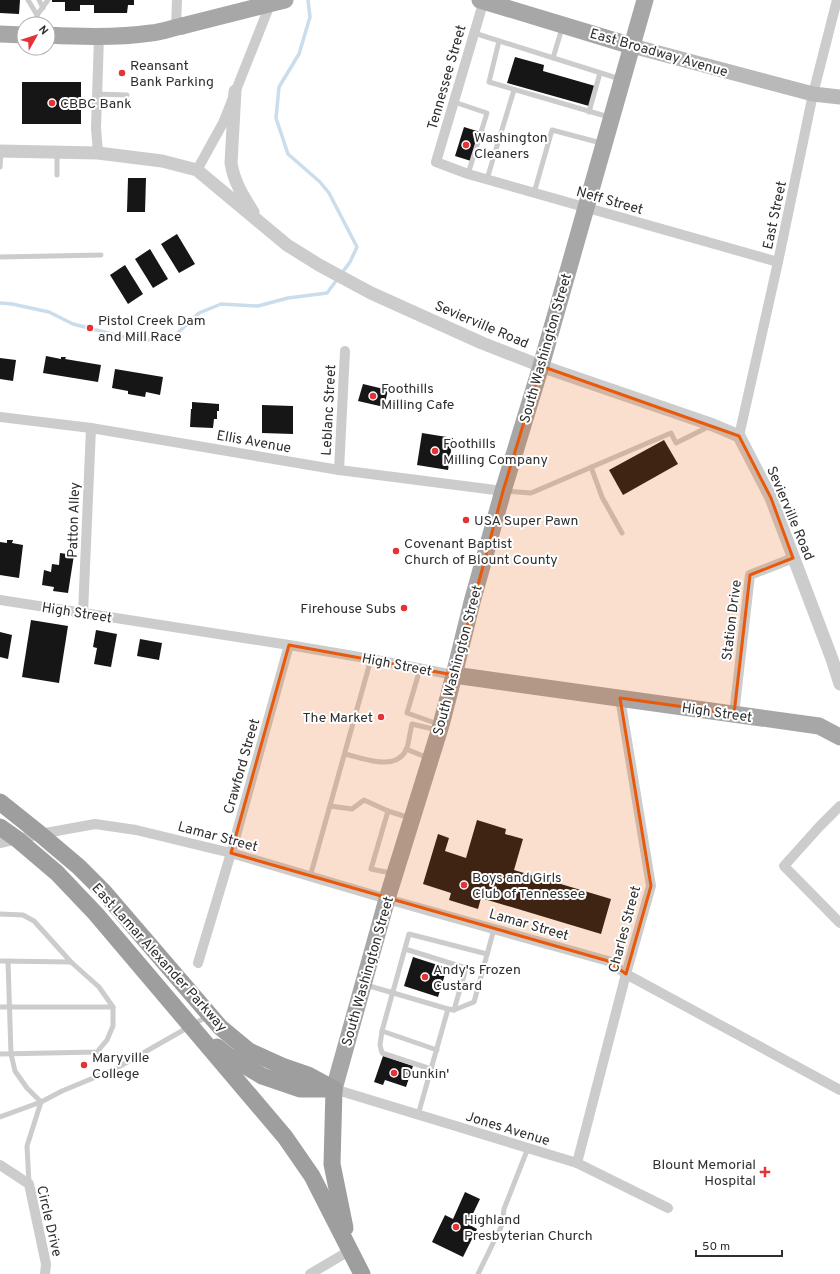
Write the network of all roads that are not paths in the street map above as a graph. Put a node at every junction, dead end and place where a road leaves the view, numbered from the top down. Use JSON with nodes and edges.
{"nodes":[{"id":1,"x":28,"y":0,"type":"edge"},
{"id":2,"x":39,"y":0,"type":"edge"},
{"id":3,"x":43,"y":0,"type":"edge"},
{"id":4,"x":48,"y":0,"type":"edge"},
{"id":5,"x":177,"y":0,"type":"edge"},
{"id":6,"x":272,"y":0,"type":"edge"},
{"id":7,"x":285,"y":0,"type":"edge"},
{"id":8,"x":482,"y":0,"type":"edge"},
{"id":9,"x":645,"y":0,"type":"edge"},
{"id":10,"x":838,"y":0,"type":"edge"},
{"id":11,"x":43,"y":8,"type":"junction"},
{"id":12,"x":37,"y":15,"type":"joint"},
{"id":13,"x":563,"y":25,"type":"junction"},
{"id":14,"x":179,"y":27,"type":"junction"},
{"id":15,"x":474,"y":33,"type":"junction"},
{"id":16,"x":0,"y":34,"type":"edge"},
{"id":17,"x":16,"y":35,"type":"edge"},
{"id":18,"x":56,"y":36,"type":"edge"},
{"id":19,"x":99,"y":37,"type":"junction"},
{"id":20,"x":499,"y":41,"type":"junction"},
{"id":21,"x":632,"y":46,"type":"junction"},
{"id":22,"x":553,"y":58,"type":"junction"},
{"id":23,"x":600,"y":74,"type":"junction"},
{"id":24,"x":622,"y":80,"type":"junction"},
{"id":25,"x":514,"y":90,"type":"junction"},
{"id":26,"x":235,"y":91,"type":"junction"},
{"id":27,"x":97,"y":94,"type":"junction"},
{"id":28,"x":813,"y":94,"type":"junction"},
{"id":29,"x":127,"y":95,"type":"dead end"},
{"id":30,"x":840,"y":97,"type":"edge"},
{"id":31,"x":454,"y":102,"type":"junction"},
{"id":32,"x":589,"y":112,"type":"junction"},
{"id":33,"x":612,"y":118,"type":"junction"},
{"id":34,"x":604,"y":144,"type":"junction"},
{"id":35,"x":0,"y":151,"type":"edge"},
{"id":36,"x":57,"y":152,"type":"junction"},
{"id":37,"x":98,"y":153,"type":"junction"},
{"id":38,"x":436,"y":162,"type":"joint"},
{"id":39,"x":0,"y":167,"type":"edge"},
{"id":40,"x":197,"y":170,"type":"junction"},
{"id":41,"x":468,"y":174,"type":"junction"},
{"id":42,"x":57,"y":175,"type":"dead end"},
{"id":43,"x":487,"y":179,"type":"junction"},
{"id":44,"x":534,"y":193,"type":"junction"},
{"id":45,"x":586,"y":208,"type":"junction"},
{"id":46,"x":261,"y":223,"type":"junction"},
{"id":47,"x":100,"y":255,"type":"dead end"},
{"id":48,"x":0,"y":257,"type":"edge"},
{"id":49,"x":778,"y":262,"type":"junction"},
{"id":50,"x":345,"y":351,"type":"dead end"},
{"id":51,"x":541,"y":366,"type":"junction"},
{"id":52,"x":0,"y":417,"type":"edge"},
{"id":53,"x":713,"y":425,"type":"junction"},
{"id":54,"x":91,"y":428,"type":"junction"},
{"id":55,"x":739,"y":436,"type":"junction"},
{"id":56,"x":591,"y":467,"type":"junction"},
{"id":57,"x":339,"y":470,"type":"junction"},
{"id":58,"x":503,"y":491,"type":"junction"},
{"id":59,"x":622,"y":533,"type":"dead end"},
{"id":60,"x":793,"y":558,"type":"junction"},
{"id":61,"x":0,"y":600,"type":"edge"},
{"id":62,"x":83,"y":613,"type":"junction"},
{"id":63,"x":290,"y":645,"type":"junction"},
{"id":64,"x":836,"y":657,"type":"edge"},
{"id":65,"x":371,"y":659,"type":"junction"},
{"id":66,"x":420,"y":669,"type":"junction"},
{"id":67,"x":454,"y":675,"type":"junction"},
{"id":68,"x":840,"y":684,"type":"edge"},
{"id":69,"x":620,"y":698,"type":"junction"},
{"id":70,"x":734,"y":714,"type":"junction"},
{"id":71,"x":439,"y":728,"type":"junction"},
{"id":72,"x":840,"y":737,"type":"edge"},
{"id":73,"x":406,"y":749,"type":"junction"},
{"id":74,"x":345,"y":754,"type":"junction"},
{"id":75,"x":430,"y":759,"type":"junction"},
{"id":76,"x":0,"y":802,"type":"edge"},
{"id":77,"x":330,"y":806,"type":"junction"},
{"id":78,"x":840,"y":806,"type":"edge"},
{"id":79,"x":388,"y":810,"type":"junction"},
{"id":80,"x":413,"y":818,"type":"junction"},
{"id":81,"x":0,"y":827,"type":"edge"},
{"id":82,"x":40,"y":834,"type":"junction"},
{"id":83,"x":17,"y":839,"type":"junction"},
{"id":84,"x":0,"y":843,"type":"edge"},
{"id":85,"x":231,"y":853,"type":"junction"},
{"id":86,"x":395,"y":874,"type":"junction"},
{"id":87,"x":310,"y":877,"type":"junction"},
{"id":88,"x":387,"y":899,"type":"junction"},
{"id":89,"x":0,"y":914,"type":"edge"},
{"id":90,"x":840,"y":923,"type":"edge"},
{"id":91,"x":494,"y":929,"type":"junction"},
{"id":92,"x":405,"y":950,"type":"junction"},
{"id":93,"x":487,"y":954,"type":"junction"},
{"id":94,"x":0,"y":961,"type":"edge"},
{"id":95,"x":8,"y":961,"type":"junction"},
{"id":96,"x":71,"y":962,"type":"junction"},
{"id":97,"x":198,"y":963,"type":"dead end"},
{"id":98,"x":626,"y":974,"type":"junction"},
{"id":99,"x":363,"y":984,"type":"junction"},
{"id":100,"x":394,"y":993,"type":"junction"},
{"id":101,"x":9,"y":1007,"type":"junction"},
{"id":102,"x":113,"y":1007,"type":"junction"},
{"id":103,"x":0,"y":1008,"type":"edge"},
{"id":104,"x":448,"y":1009,"type":"junction"},
{"id":105,"x":454,"y":1010,"type":"junction"},
{"id":106,"x":209,"y":1015,"type":"junction"},
{"id":107,"x":191,"y":1026,"type":"junction"},
{"id":108,"x":382,"y":1031,"type":"junction"},
{"id":109,"x":437,"y":1050,"type":"junction"},
{"id":110,"x":0,"y":1054,"type":"edge"},
{"id":111,"x":10,"y":1054,"type":"junction"},
{"id":112,"x":431,"y":1070,"type":"junction"},
{"id":113,"x":334,"y":1090,"type":"junction"},
{"id":114,"x":840,"y":1090,"type":"edge"},
{"id":115,"x":41,"y":1102,"type":"junction"},
{"id":116,"x":418,"y":1115,"type":"junction"},
{"id":117,"x":0,"y":1117,"type":"edge"},
{"id":118,"x":528,"y":1148,"type":"junction"},
{"id":119,"x":577,"y":1163,"type":"junction"},
{"id":120,"x":0,"y":1165,"type":"edge"},
{"id":121,"x":29,"y":1184,"type":"junction"},
{"id":122,"x":668,"y":1208,"type":"dead end"},
{"id":123,"x":349,"y":1251,"type":"junction"},
{"id":124,"x":45,"y":1274,"type":"edge"},
{"id":125,"x":310,"y":1274,"type":"edge"},
{"id":126,"x":362,"y":1274,"type":"edge"},
{"id":127,"x":478,"y":1274,"type":"edge"}],
"edges":[{"from":1,"to":12,"type":"lane"},
{"from":2,"to":11,"type":"lane"},
{"from":3,"to":11,"type":"lane"},
{"from":4,"to":11,"type":"lane"},
{"from":5,"to":14,"type":"street"},
{"from":6,"to":26,"type":"street"},
{"from":7,"to":14,"type":"main road","bridge":true},
{"from":8,"to":13,"type":"main road","name":"East Broadway Avenue"},
{"from":8,"to":15,"type":"street","name":"Tennessee Street"},
{"from":9,"to":21,"type":"main road","name":"South Washington Street"},
{"from":10,"to":28,"type":"street","name":"East Street"},
{"from":11,"to":12,"type":"lane"},
{"from":13,"to":21,"type":"main road","name":"East Broadway Avenue"},
{"from":13,"to":22,"type":"lane"},
{"from":14,"to":19,"type":"main road"},
{"from":15,"to":20,"type":"lane"},
{"from":15,"to":31,"type":"street","name":"Tennessee Street"},
{"from":16,"to":17,"type":"main road"},
{"from":18,"to":19,"type":"main road"},
{"from":19,"to":27,"type":"street"},
{"from":20,"to":22,"type":"lane"},
{"from":20,"to":25,"type":"lane"},
{"from":21,"to":24,"type":"main road","name":"South Washington Street"},
{"from":21,"to":28,"type":"main road","name":"East Broadway Avenue"},
{"from":22,"to":23,"type":"lane"},
{"from":23,"to":24,"type":"lane"},
{"from":23,"to":32,"type":"lane"},
{"from":24,"to":33,"type":"main road","name":"South Washington Street"},
{"from":25,"to":32,"type":"lane"},
{"from":25,"to":43,"type":"lane"},
{"from":26,"to":40,"type":"street"},
{"from":26,"to":46,"type":"street"},
{"from":27,"to":29,"type":"lane"},
{"from":27,"to":37,"type":"street"},
{"from":28,"to":30,"type":"main road","name":"East Broadway Avenue"},
{"from":28,"to":49,"type":"street","name":"East Street"},
{"from":31,"to":38,"type":"street","name":"Tennessee Street"},
{"from":31,"to":41,"type":"lane"},
{"from":32,"to":33,"type":"lane"},
{"from":33,"to":34,"type":"main road","name":"South Washington Street"},
{"from":34,"to":44,"type":"lane"},
{"from":34,"to":45,"type":"main road","name":"South Washington Street"},
{"from":35,"to":36,"type":"street","name":"Sevierville Road"},
{"from":35,"to":39,"type":"lane"},
{"from":36,"to":37,"type":"street","name":"Sevierville Road"},
{"from":36,"to":42,"type":"lane"},
{"from":37,"to":40,"type":"street","name":"Sevierville Road"},
{"from":38,"to":41,"type":"street","name":"Neff Street"},
{"from":40,"to":46,"type":"street","name":"Sevierville Road"},
{"from":41,"to":43,"type":"street","name":"Neff Street"},
{"from":43,"to":44,"type":"street","name":"Neff Street"},
{"from":44,"to":45,"type":"street","name":"Neff Street"},
{"from":45,"to":49,"type":"street","name":"Neff Street"},
{"from":45,"to":51,"type":"main road","name":"South Washington Street"},
{"from":46,"to":51,"type":"street","name":"Sevierville Road"},
{"from":47,"to":48,"type":"lane"},
{"from":49,"to":55,"type":"street","name":"East Street"},
{"from":50,"to":57,"type":"street","name":"Leblanc Street"},
{"from":51,"to":53,"type":"street","name":"Sevierville Road"},
{"from":51,"to":58,"type":"main road","name":"South Washington Street"},
{"from":52,"to":54,"type":"street","name":"Ellis Avenue"},
{"from":53,"to":55,"type":"street","name":"Sevierville Road"},
{"from":53,"to":56,"type":"lane"},
{"from":54,"to":57,"type":"street","name":"Ellis Avenue"},
{"from":54,"to":62,"type":"street","name":"Patton Alley"},
{"from":55,"to":60,"type":"street","name":"Sevierville Road"},
{"from":56,"to":58,"type":"lane"},
{"from":56,"to":59,"type":"lane"},
{"from":57,"to":58,"type":"street","name":"Ellis Avenue"},
{"from":58,"to":67,"type":"main road","name":"South Washington Street"},
{"from":60,"to":64,"type":"street","name":"Sevierville Road"},
{"from":60,"to":70,"type":"street","name":"Station Drive"},
{"from":61,"to":62,"type":"street","name":"High Street"},
{"from":62,"to":63,"type":"street","name":"High Street"},
{"from":63,"to":65,"type":"street","name":"High Street"},
{"from":63,"to":85,"type":"street","name":"Crawford Street"},
{"from":64,"to":68,"type":"street","name":"Sevierville Road"},
{"from":65,"to":66,"type":"street","name":"High Street"},
{"from":65,"to":74,"type":"lane"},
{"from":66,"to":67,"type":"street","name":"High Street"},
{"from":66,"to":71,"type":"lane"},
{"from":67,"to":69,"type":"main road","name":"High Street"},
{"from":67,"to":71,"type":"main road","name":"South Washington Street"},
{"from":69,"to":70,"type":"main road","name":"High Street"},
{"from":69,"to":98,"type":"street","name":"Charles Street"},
{"from":70,"to":72,"type":"main road","name":"High Street"},
{"from":71,"to":73,"type":"lane"},
{"from":71,"to":75,"type":"main road","name":"South Washington Street"},
{"from":73,"to":74,"type":"lane"},
{"from":73,"to":75,"type":"lane"},
{"from":74,"to":77,"type":"lane"},
{"from":75,"to":80,"type":"main road","name":"South Washington Street"},
{"from":76,"to":82,"type":"highway","name":"East Lamar Alexander Parkway"},
{"from":77,"to":79,"type":"lane"},
{"from":77,"to":87,"type":"lane"},
{"from":78,"to":90,"type":"street"},
{"from":79,"to":80,"type":"lane"},
{"from":79,"to":86,"type":"lane"},
{"from":80,"to":86,"type":"main road","name":"South Washington Street"},
{"from":81,"to":83,"type":"highway","name":"East Lamar Alexander Parkway"},
{"from":82,"to":83,"type":"street","name":"Lamar Street"},
{"from":82,"to":85,"type":"street","name":"Lamar Street"},
{"from":82,"to":106,"type":"highway","name":"East Lamar Alexander Parkway"},
{"from":83,"to":84,"type":"street","name":"Lamar Street"},
{"from":83,"to":107,"type":"highway","name":"East Lamar Alexander Parkway"},
{"from":85,"to":87,"type":"street","name":"Lamar Street"},
{"from":85,"to":97,"type":"street","name":"Crawford Street"},
{"from":86,"to":88,"type":"main road","name":"South Washington Street"},
{"from":87,"to":88,"type":"street","name":"Lamar Street"},
{"from":88,"to":91,"type":"street","name":"Lamar Street"},
{"from":88,"to":99,"type":"main road","name":"South Washington Street"},
{"from":89,"to":96,"type":"lane"},
{"from":91,"to":93,"type":"lane"},
{"from":91,"to":98,"type":"street","name":"Lamar Street"},
{"from":92,"to":93,"type":"lane"},
{"from":92,"to":100,"type":"lane"},
{"from":92,"to":105,"type":"lane"},
{"from":93,"to":105,"type":"lane"},
{"from":94,"to":95,"type":"lane"},
{"from":95,"to":96,"type":"lane"},
{"from":95,"to":101,"type":"lane"},
{"from":96,"to":102,"type":"lane"},
{"from":98,"to":114,"type":"street","name":"Lamar Street"},
{"from":98,"to":119,"type":"street","name":"Charles Street"},
{"from":99,"to":100,"type":"lane"},
{"from":99,"to":113,"type":"main road","name":"South Washington Street"},
{"from":100,"to":104,"type":"lane"},
{"from":100,"to":108,"type":"lane"},
{"from":101,"to":102,"type":"lane"},
{"from":101,"to":103,"type":"lane"},
{"from":101,"to":111,"type":"lane"},
{"from":102,"to":111,"type":"lane"},
{"from":104,"to":105,"type":"lane"},
{"from":104,"to":109,"type":"lane"},
{"from":106,"to":107,"type":"lane"},
{"from":106,"to":113,"type":"highway","name":"East Lamar Alexander Parkway"},
{"from":107,"to":113,"type":"highway","name":"East Lamar Alexander Parkway"},
{"from":107,"to":115,"type":"lane"},
{"from":107,"to":123,"type":"highway","name":"East Lamar Alexander Parkway"},
{"from":108,"to":109,"type":"lane"},
{"from":108,"to":112,"type":"lane"},
{"from":109,"to":112,"type":"lane"},
{"from":110,"to":111,"type":"lane"},
{"from":111,"to":115,"type":"lane"},
{"from":112,"to":116,"type":"lane"},
{"from":113,"to":116,"type":"street","name":"Jones Avenue"},
{"from":113,"to":123,"type":"highway","name":"East Lamar Alexander Parkway"},
{"from":115,"to":117,"type":"lane"},
{"from":115,"to":121,"type":"lane"},
{"from":116,"to":118,"type":"street","name":"Jones Avenue"},
{"from":118,"to":119,"type":"street","name":"Jones Avenue"},
{"from":118,"to":127,"type":"lane"},
{"from":119,"to":122,"type":"street","name":"Jones Avenue"},
{"from":120,"to":121,"type":"street","name":"Circle Drive"},
{"from":121,"to":124,"type":"street","name":"Circle Drive"},
{"from":123,"to":125,"type":"street"},
{"from":123,"to":126,"type":"highway","name":"East Lamar Alexander Parkway"}]}
